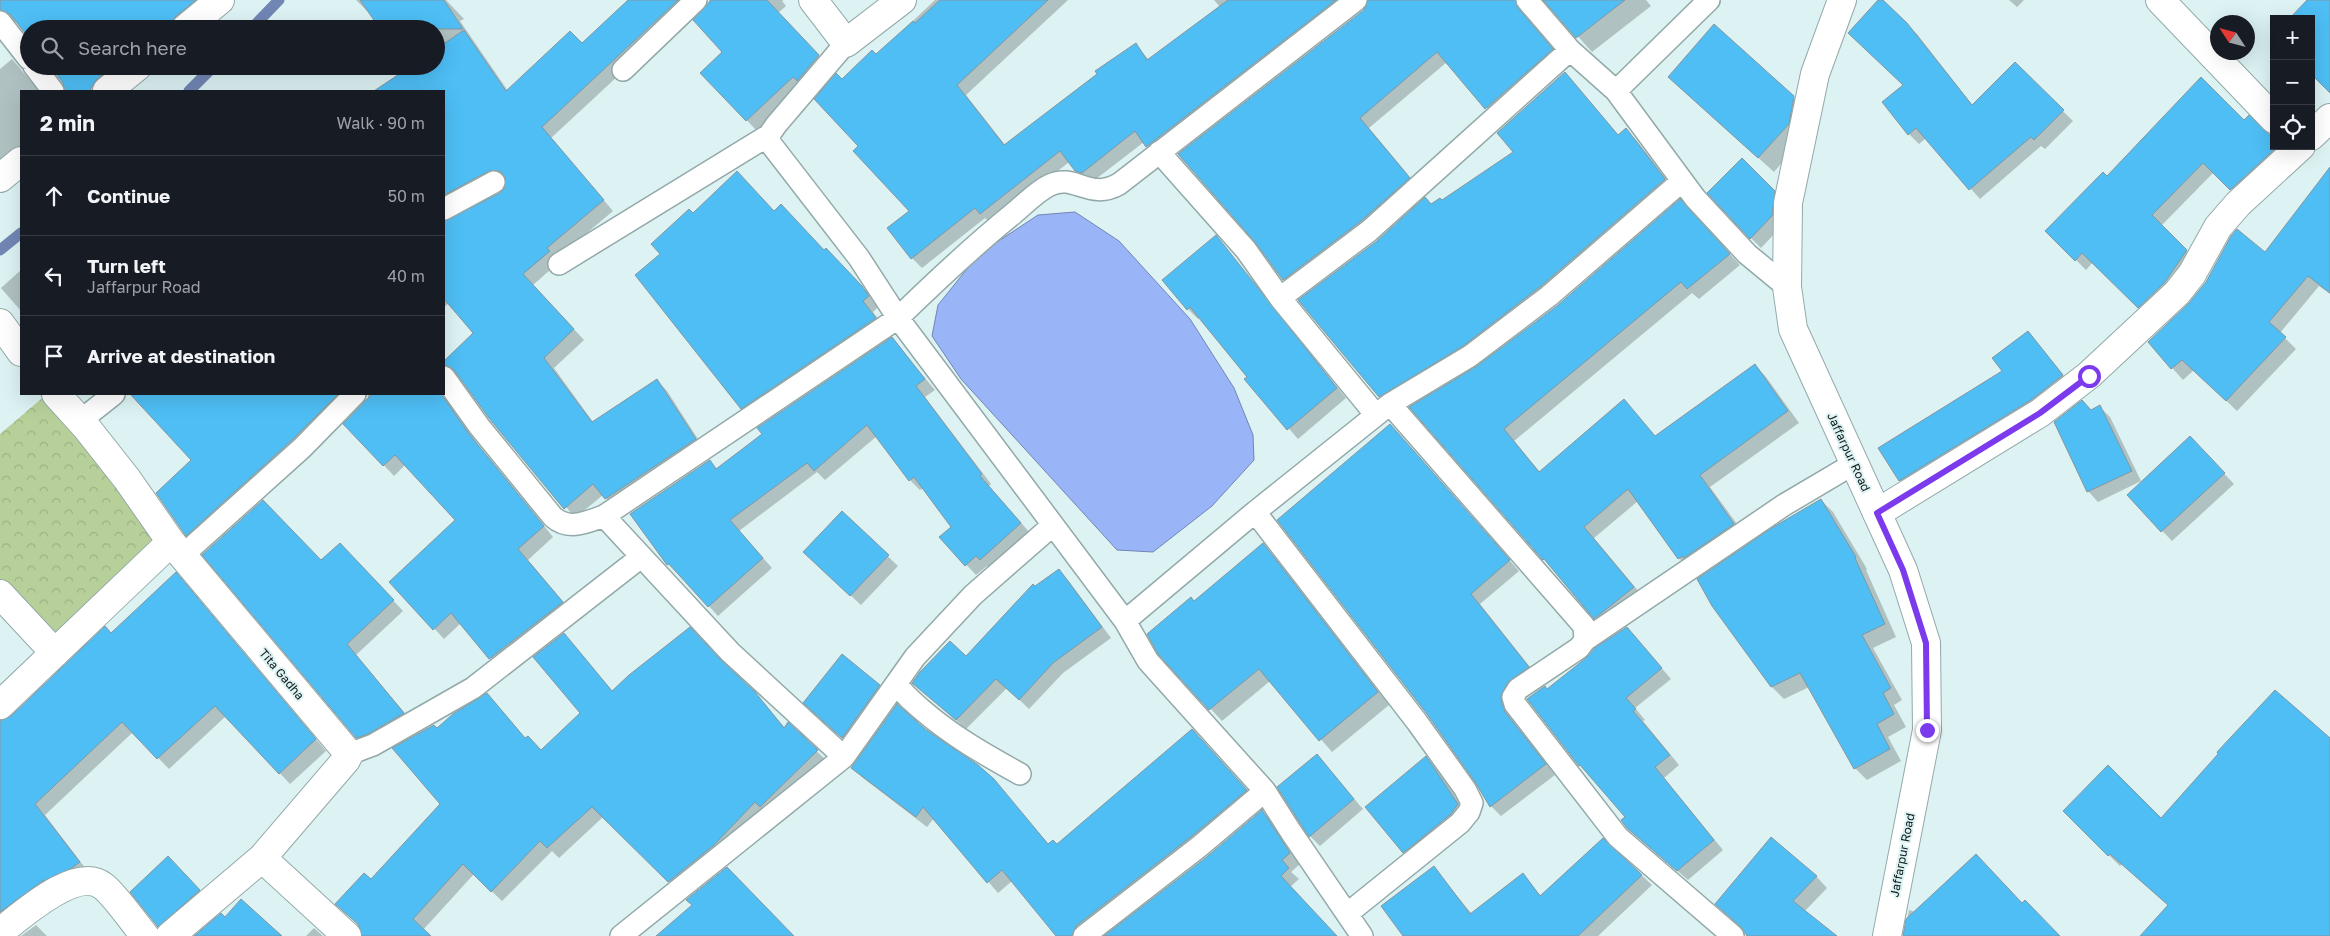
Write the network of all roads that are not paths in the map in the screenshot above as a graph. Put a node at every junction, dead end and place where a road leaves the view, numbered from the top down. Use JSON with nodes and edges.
{"nodes":[{"id":1,"x":220,"y":0,"type":"edge"},
{"id":2,"x":696,"y":0,"type":"edge"},
{"id":3,"x":812,"y":0,"type":"edge"},
{"id":4,"x":902,"y":0,"type":"edge"},
{"id":5,"x":1356,"y":0,"type":"edge"},
{"id":6,"x":1527,"y":0,"type":"edge"},
{"id":7,"x":1709,"y":0,"type":"edge"},
{"id":8,"x":1842,"y":0,"type":"edge"},
{"id":9,"x":2160,"y":0,"type":"edge"},
{"id":10,"x":196,"y":20,"type":"edge"},
{"id":11,"x":0,"y":22,"type":"edge"},
{"id":12,"x":846,"y":43,"type":"junction"},
{"id":13,"x":20,"y":48,"type":"edge"},
{"id":14,"x":1570,"y":50,"type":"junction"},
{"id":15,"x":623,"y":70,"type":"dead end"},
{"id":16,"x":41,"y":75,"type":"edge"},
{"id":17,"x":128,"y":75,"type":"edge"},
{"id":18,"x":113,"y":89,"type":"edge"},
{"id":19,"x":52,"y":90,"type":"edge"},
{"id":20,"x":1616,"y":91,"type":"junction"},
{"id":21,"x":2270,"y":115,"type":"edge"},
{"id":22,"x":2330,"y":118,"type":"edge"},
{"id":23,"x":2315,"y":132,"type":"edge"},
{"id":24,"x":769,"y":135,"type":"junction"},
{"id":25,"x":2296,"y":150,"type":"edge"},
{"id":26,"x":1159,"y":152,"type":"junction"},
{"id":27,"x":20,"y":162,"type":"edge"},
{"id":28,"x":0,"y":178,"type":"edge"},
{"id":29,"x":1682,"y":181,"type":"junction"},
{"id":30,"x":494,"y":182,"type":"dead end"},
{"id":31,"x":445,"y":208,"type":"edge"},
{"id":32,"x":560,"y":264,"type":"dead end"},
{"id":33,"x":1787,"y":287,"type":"junction"},
{"id":34,"x":1280,"y":298,"type":"junction"},
{"id":35,"x":898,"y":318,"type":"junction"},
{"id":36,"x":0,"y":323,"type":"edge"},
{"id":37,"x":20,"y":351,"type":"edge"},
{"id":38,"x":445,"y":378,"type":"edge"},
{"id":39,"x":57,"y":395,"type":"edge"},
{"id":40,"x":113,"y":395,"type":"edge"},
{"id":41,"x":354,"y":395,"type":"edge"},
{"id":42,"x":1383,"y":410,"type":"junction"},
{"id":43,"x":80,"y":421,"type":"junction"},
{"id":44,"x":1855,"y":463,"type":"junction"},
{"id":45,"x":1255,"y":512,"type":"junction"},
{"id":46,"x":1877,"y":513,"type":"junction"},
{"id":47,"x":604,"y":516,"type":"junction"},
{"id":48,"x":1053,"y":525,"type":"junction"},
{"id":49,"x":177,"y":549,"type":"junction"},
{"id":50,"x":642,"y":557,"type":"junction"},
{"id":51,"x":0,"y":594,"type":"edge"},
{"id":52,"x":1125,"y":621,"type":"junction"},
{"id":53,"x":1585,"y":640,"type":"junction"},
{"id":54,"x":55,"y":653,"type":"junction"},
{"id":55,"x":897,"y":684,"type":"junction"},
{"id":56,"x":0,"y":705,"type":"edge"},
{"id":57,"x":349,"y":754,"type":"junction"},
{"id":58,"x":844,"y":758,"type":"junction"},
{"id":59,"x":1020,"y":774,"type":"dead end"},
{"id":60,"x":1265,"y":791,"type":"junction"},
{"id":61,"x":262,"y":858,"type":"junction"},
{"id":62,"x":1347,"y":914,"type":"junction"},
{"id":63,"x":0,"y":932,"type":"edge"},
{"id":64,"x":145,"y":936,"type":"edge"},
{"id":65,"x":170,"y":936,"type":"edge"},
{"id":66,"x":347,"y":936,"type":"edge"},
{"id":67,"x":620,"y":936,"type":"edge"},
{"id":68,"x":1084,"y":936,"type":"edge"},
{"id":69,"x":1362,"y":936,"type":"edge"},
{"id":70,"x":1733,"y":936,"type":"edge"},
{"id":71,"x":1887,"y":936,"type":"edge"}],
"edges":[{"from":1,"to":10,"type":"street"},
{"from":2,"to":15,"type":"lane"},
{"from":3,"to":12,"type":"street"},
{"from":4,"to":12,"type":"street"},
{"from":5,"to":26,"type":"lane"},
{"from":6,"to":14,"type":"lane"},
{"from":7,"to":20,"type":"lane"},
{"from":8,"to":33,"type":"street","name":"Jaffarpur Road"},
{"from":9,"to":21,"type":"street"},
{"from":11,"to":13,"type":"lane"},
{"from":12,"to":24,"type":"lane"},
{"from":14,"to":20,"type":"lane"},
{"from":14,"to":34,"type":"lane"},
{"from":16,"to":19,"type":"lane"},
{"from":17,"to":18,"type":"street"},
{"from":20,"to":29,"type":"lane"},
{"from":22,"to":23,"type":"street"},
{"from":24,"to":32,"type":"lane"},
{"from":24,"to":35,"type":"lane"},
{"from":25,"to":46,"type":"street"},
{"from":26,"to":34,"type":"lane"},
{"from":26,"to":35,"type":"lane"},
{"from":27,"to":28,"type":"street"},
{"from":29,"to":33,"type":"lane"},
{"from":29,"to":42,"type":"lane"},
{"from":30,"to":31,"type":"lane"},
{"from":33,"to":44,"type":"street","name":"Jaffarpur Road"},
{"from":34,"to":42,"type":"lane"},
{"from":35,"to":47,"type":"lane"},
{"from":35,"to":48,"type":"lane"},
{"from":36,"to":37,"type":"street"},
{"from":38,"to":47,"type":"lane"},
{"from":39,"to":43,"type":"street","name":"Tita Gadha"},
{"from":40,"to":43,"type":"lane"},
{"from":41,"to":49,"type":"lane"},
{"from":42,"to":45,"type":"lane"},
{"from":42,"to":53,"type":"lane"},
{"from":43,"to":49,"type":"street","name":"Tita Gadha"},
{"from":44,"to":46,"type":"street","name":"Jaffarpur Road"},
{"from":44,"to":53,"type":"lane"},
{"from":45,"to":52,"type":"lane"},
{"from":45,"to":62,"type":"lane"},
{"from":46,"to":71,"type":"street","name":"Jaffarpur Road"},
{"from":47,"to":50,"type":"lane"},
{"from":48,"to":52,"type":"lane"},
{"from":48,"to":55,"type":"lane"},
{"from":49,"to":54,"type":"street"},
{"from":49,"to":57,"type":"street","name":"Tita Gadha"},
{"from":50,"to":57,"type":"lane"},
{"from":50,"to":58,"type":"lane"},
{"from":51,"to":54,"type":"street"},
{"from":52,"to":60,"type":"lane"},
{"from":53,"to":70,"type":"lane"},
{"from":54,"to":56,"type":"street"},
{"from":55,"to":58,"type":"lane"},
{"from":55,"to":59,"type":"lane"},
{"from":57,"to":61,"type":"street"},
{"from":58,"to":67,"type":"lane"},
{"from":60,"to":62,"type":"lane"},
{"from":60,"to":68,"type":"lane"},
{"from":61,"to":65,"type":"street"},
{"from":61,"to":66,"type":"street"},
{"from":62,"to":69,"type":"lane"},
{"from":63,"to":64,"type":"street"}]}
